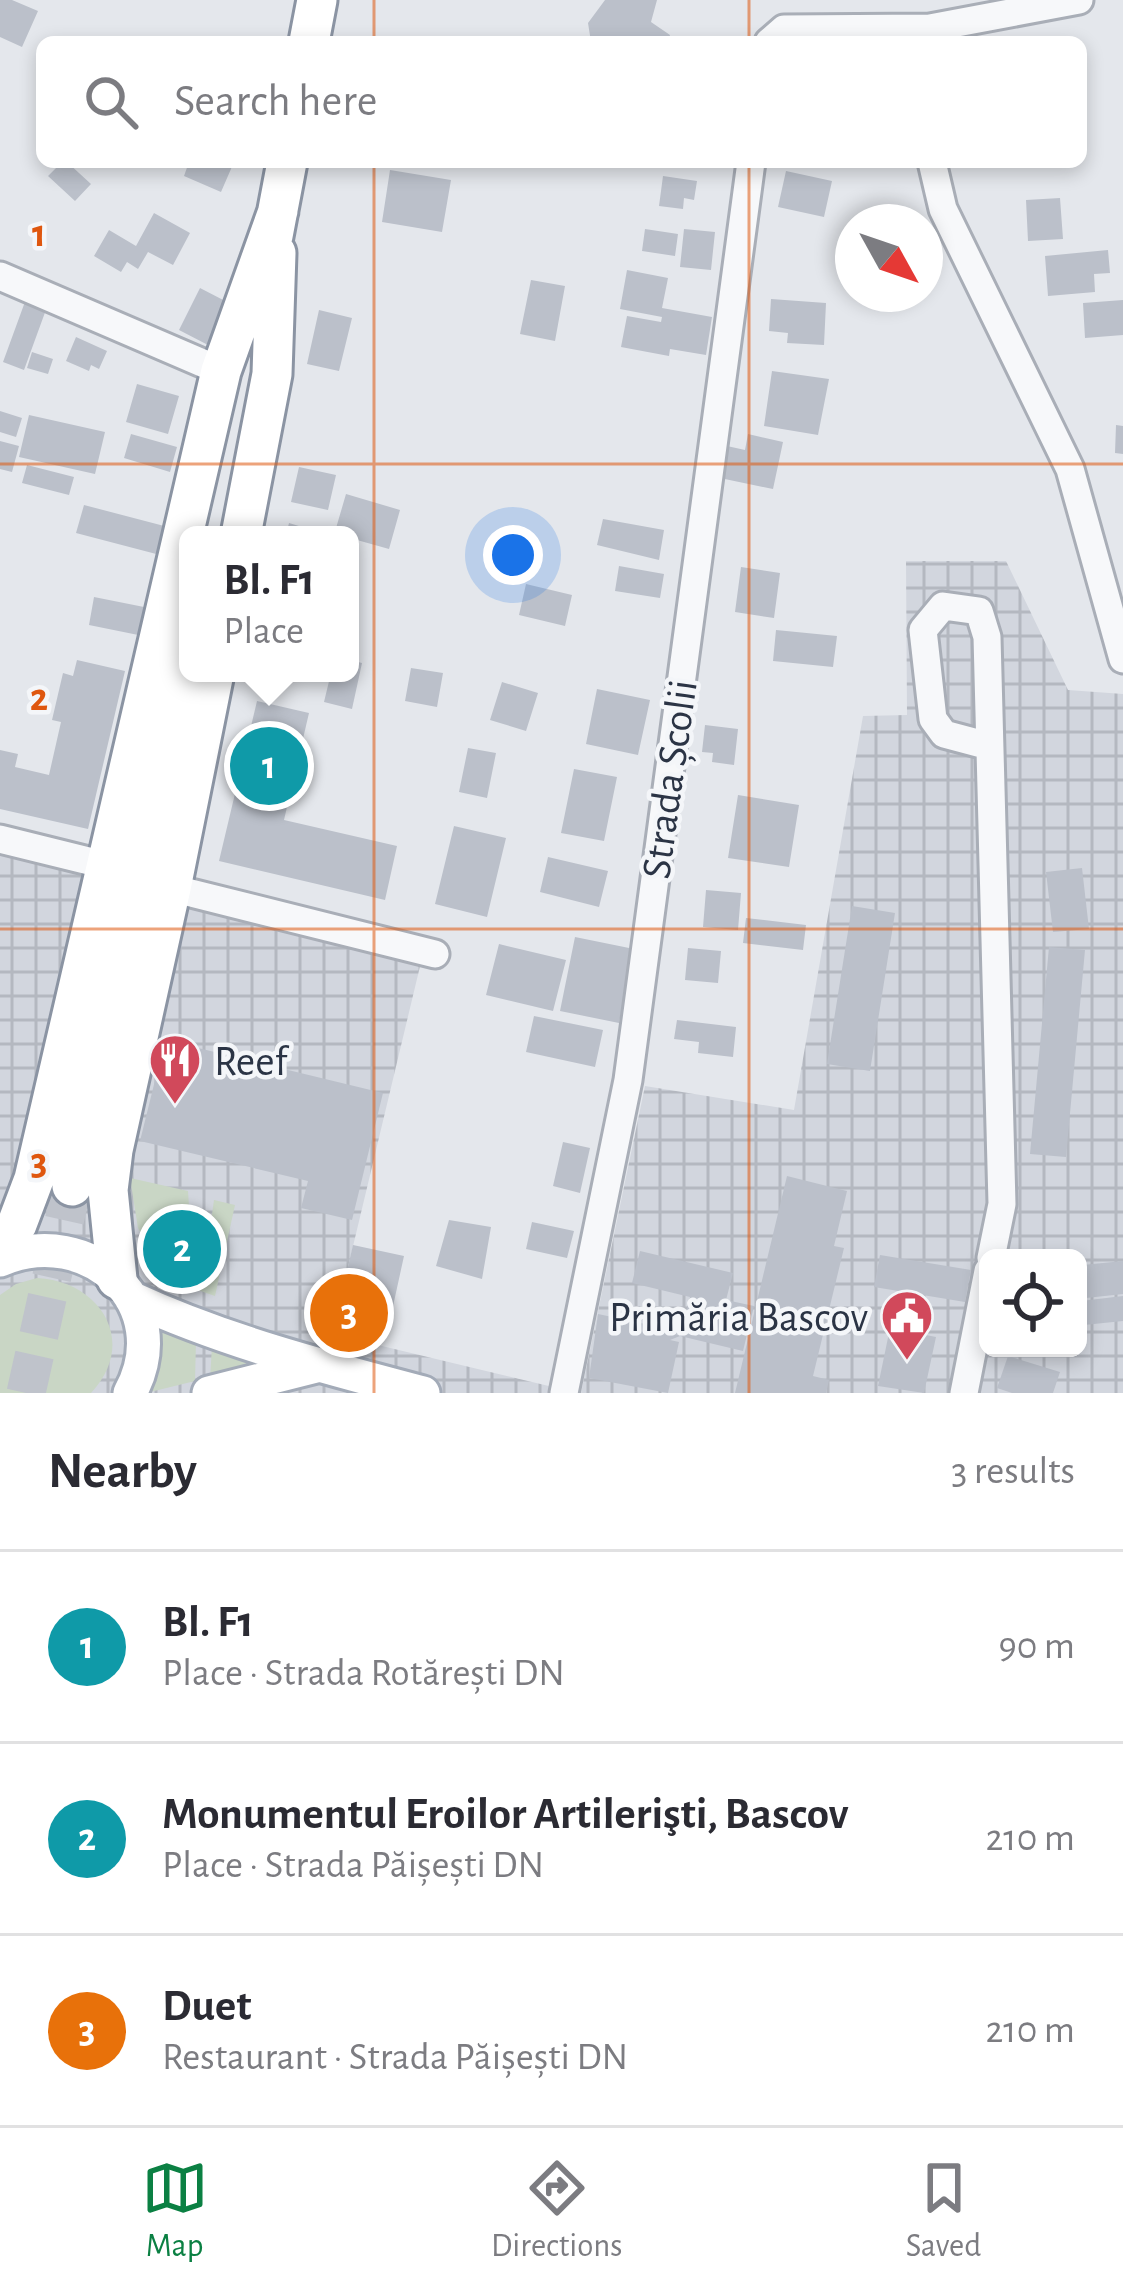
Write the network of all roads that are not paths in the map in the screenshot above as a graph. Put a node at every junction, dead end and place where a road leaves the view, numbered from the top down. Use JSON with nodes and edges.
{"nodes":[{"id":1,"x":317,"y":0,"type":"edge"},
{"id":2,"x":1079,"y":0,"type":"edge"},
{"id":3,"x":993,"y":8,"type":"edge"},
{"id":4,"x":930,"y":35,"type":"edge"},
{"id":5,"x":310,"y":36,"type":"edge"},
{"id":6,"x":776,"y":36,"type":"edge"},
{"id":7,"x":286,"y":168,"type":"edge"},
{"id":8,"x":750,"y":168,"type":"edge"},
{"id":9,"x":933,"y":168,"type":"edge"},
{"id":10,"x":278,"y":212,"type":"junction"},
{"id":11,"x":0,"y":276,"type":"edge"},
{"id":12,"x":221,"y":371,"type":"junction"},
{"id":13,"x":186,"y":526,"type":"edge"},
{"id":14,"x":212,"y":526,"type":"edge"},
{"id":15,"x":243,"y":526,"type":"edge"},
{"id":16,"x":179,"y":557,"type":"edge"},
{"id":17,"x":1123,"y":659,"type":"edge"},
{"id":18,"x":180,"y":682,"type":"edge"},
{"id":19,"x":212,"y":682,"type":"edge"},
{"id":20,"x":989,"y":746,"type":"junction"},
{"id":21,"x":0,"y":839,"type":"edge"},
{"id":22,"x":109,"y":866,"type":"junction"},
{"id":23,"x":171,"y":888,"type":"junction"},
{"id":24,"x":435,"y":955,"type":"dead end"},
{"id":25,"x":72,"y":1186,"type":"tunnel mouth"},
{"id":26,"x":993,"y":1249,"type":"edge"},
{"id":27,"x":0,"y":1256,"type":"edge"},
{"id":28,"x":124,"y":1288,"type":"junction"},
{"id":29,"x":979,"y":1317,"type":"edge"},
{"id":30,"x":318,"y":1366,"type":"junction"},
{"id":31,"x":130,"y":1393,"type":"edge"},
{"id":32,"x":209,"y":1393,"type":"edge"},
{"id":33,"x":423,"y":1393,"type":"edge"},
{"id":34,"x":563,"y":1393,"type":"edge"},
{"id":35,"x":964,"y":1393,"type":"edge"}],
"edges":[{"from":1,"to":5,"type":"highway"},
{"from":2,"to":3,"type":"street"},
{"from":3,"to":4,"type":"street"},
{"from":4,"to":6,"type":"street"},
{"from":7,"to":10,"type":"highway"},
{"from":8,"to":34,"type":"street","name":"Strada Școlii"},
{"from":9,"to":17,"type":"street"},
{"from":10,"to":12,"type":"highway"},
{"from":10,"to":14,"type":"highway"},
{"from":10,"to":15,"type":"highway"},
{"from":11,"to":12,"type":"street"},
{"from":12,"to":13,"type":"highway"},
{"from":16,"to":22,"type":"highway"},
{"from":18,"to":25,"type":"highway"},
{"from":19,"to":23,"type":"highway"},
{"from":20,"to":20,"type":"street"},
{"from":20,"to":26,"type":"street"},
{"from":21,"to":22,"type":"street"},
{"from":22,"to":27,"type":"highway"},
{"from":23,"to":24,"type":"street"},
{"from":23,"to":28,"type":"highway"},
{"from":27,"to":28,"type":"main road"},
{"from":28,"to":30,"type":"main road"},
{"from":28,"to":31,"type":"main road"},
{"from":29,"to":35,"type":"street"},
{"from":30,"to":32,"type":"main road"},
{"from":30,"to":33,"type":"main road"}]}
